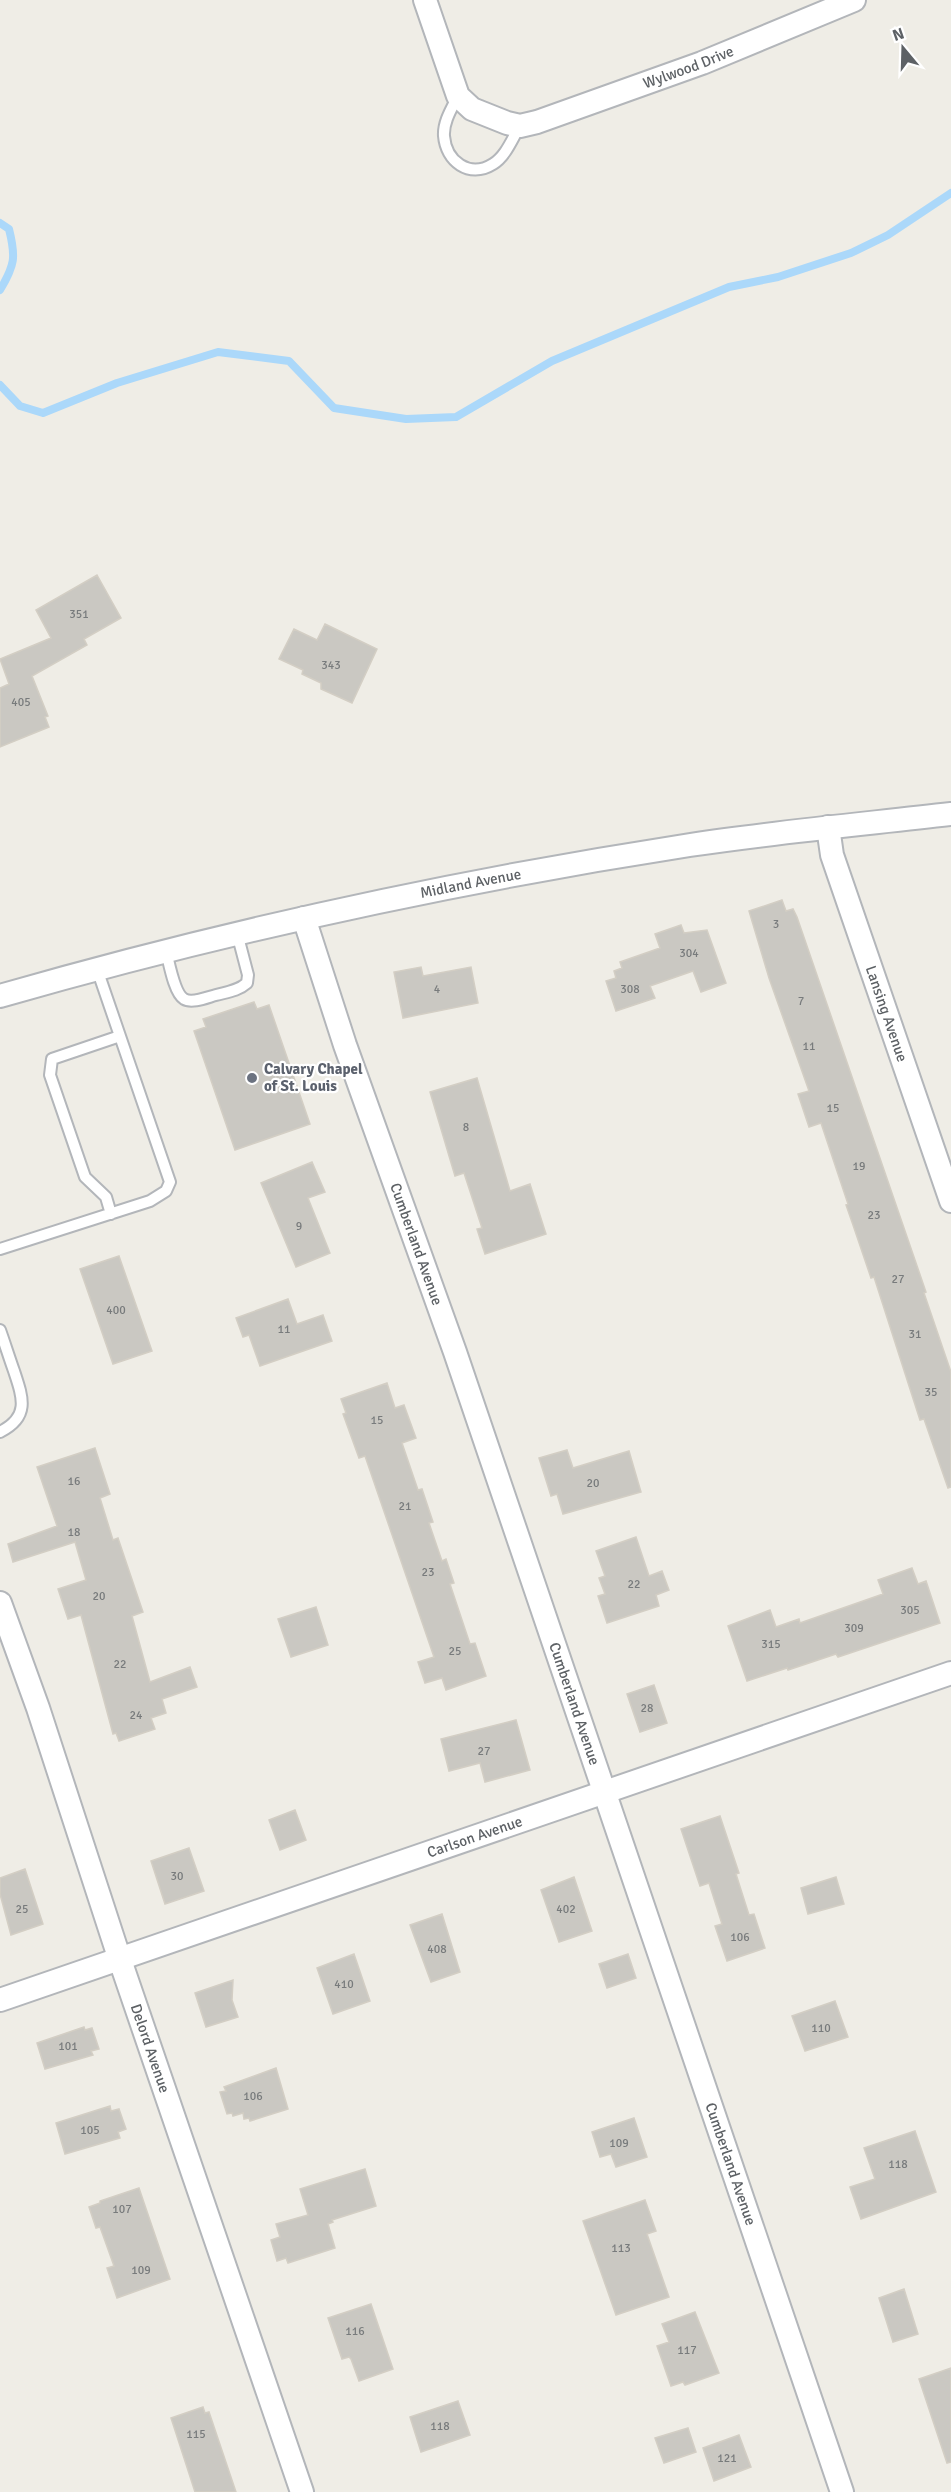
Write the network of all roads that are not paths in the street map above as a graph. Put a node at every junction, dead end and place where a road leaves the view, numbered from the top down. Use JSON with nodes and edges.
{"nodes":[{"id":1,"x":425,"y":0,"type":"edge"},
{"id":2,"x":854,"y":0,"type":"edge"},
{"id":3,"x":458,"y":96,"type":"junction"},
{"id":4,"x":513,"y":125,"type":"junction"},
{"id":5,"x":951,"y":814,"type":"edge"},
{"id":6,"x":828,"y":827,"type":"junction"},
{"id":7,"x":304,"y":918,"type":"junction"},
{"id":8,"x":237,"y":933,"type":"junction"},
{"id":9,"x":166,"y":951,"type":"junction"},
{"id":10,"x":98,"y":969,"type":"junction"},
{"id":11,"x":0,"y":996,"type":"edge"},
{"id":12,"x":120,"y":1036,"type":"junction"},
{"id":13,"x":951,"y":1201,"type":"edge"},
{"id":14,"x":111,"y":1214,"type":"junction"},
{"id":15,"x":0,"y":1249,"type":"edge"},
{"id":16,"x":0,"y":1330,"type":"edge"},
{"id":17,"x":0,"y":1432,"type":"edge"},
{"id":18,"x":0,"y":1603,"type":"edge"},
{"id":19,"x":951,"y":1673,"type":"edge"},
{"id":20,"x":605,"y":1792,"type":"junction"},
{"id":21,"x":120,"y":1960,"type":"junction"},
{"id":22,"x":0,"y":2000,"type":"edge"},
{"id":23,"x":302,"y":2492,"type":"edge"},
{"id":24,"x":842,"y":2492,"type":"edge"}],
"edges":[{"from":1,"to":3,"type":"street"},
{"from":2,"to":4,"type":"street","name":"Wylwood Drive"},
{"from":3,"to":4,"type":"street"},
{"from":3,"to":4,"type":"lane"},
{"from":5,"to":6,"type":"street","name":"Midland Avenue"},
{"from":6,"to":7,"type":"street","name":"Midland Avenue"},
{"from":6,"to":13,"type":"street","name":"Lansing Avenue"},
{"from":7,"to":8,"type":"street","name":"Midland Avenue"},
{"from":7,"to":20,"type":"street","name":"Cumberland Avenue"},
{"from":8,"to":9,"type":"street","name":"Midland Avenue"},
{"from":8,"to":9,"type":"lane"},
{"from":9,"to":10,"type":"street","name":"Midland Avenue"},
{"from":10,"to":11,"type":"street","name":"Midland Avenue"},
{"from":10,"to":12,"type":"lane"},
{"from":12,"to":14,"type":"lane"},
{"from":12,"to":14,"type":"lane"},
{"from":14,"to":15,"type":"lane"},
{"from":16,"to":17,"type":"lane"},
{"from":18,"to":21,"type":"street","name":"Delord Avenue"},
{"from":19,"to":20,"type":"street","name":"Carlson Avenue"},
{"from":20,"to":21,"type":"street","name":"Carlson Avenue"},
{"from":20,"to":24,"type":"street","name":"Cumberland Avenue"},
{"from":21,"to":22,"type":"street","name":"Carlson Avenue"},
{"from":21,"to":23,"type":"street","name":"Delord Avenue"}]}
